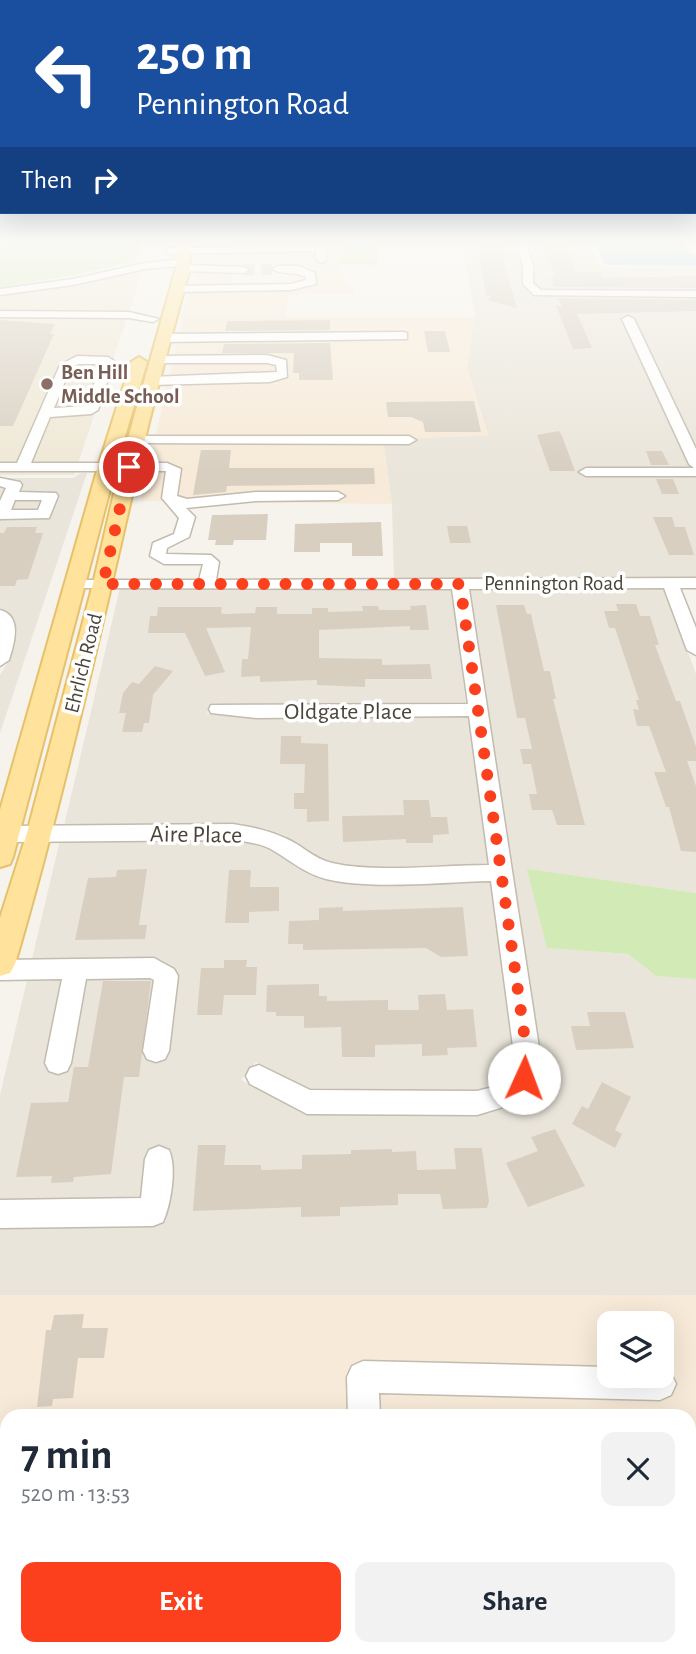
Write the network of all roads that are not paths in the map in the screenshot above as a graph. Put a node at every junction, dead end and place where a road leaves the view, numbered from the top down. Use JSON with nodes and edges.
{"nodes":[{"id":1,"x":135,"y":315,"type":"edge"},
{"id":2,"x":154,"y":315,"type":"edge"},
{"id":3,"x":170,"y":315,"type":"edge"},
{"id":4,"x":153,"y":319,"type":"junction"},
{"id":5,"x":628,"y":319,"type":"dead end"},
{"id":6,"x":403,"y":336,"type":"dead end"},
{"id":7,"x":163,"y":338,"type":"junction"},
{"id":8,"x":157,"y":360,"type":"junction"},
{"id":9,"x":152,"y":381,"type":"junction"},
{"id":10,"x":48,"y":406,"type":"junction"},
{"id":11,"x":137,"y":440,"type":"junction"},
{"id":12,"x":410,"y":440,"type":"dead end"},
{"id":13,"x":696,"y":464,"type":"edge"},
{"id":14,"x":0,"y":467,"type":"edge"},
{"id":15,"x":22,"y":467,"type":"junction"},
{"id":16,"x":107,"y":467,"type":"junction"},
{"id":17,"x":129,"y":467,"type":"junction"},
{"id":18,"x":586,"y":472,"type":"dead end"},
{"id":19,"x":696,"y":472,"type":"edge"},
{"id":20,"x":0,"y":482,"type":"edge"},
{"id":21,"x":10,"y":496,"type":"dead end"},
{"id":22,"x":338,"y":496,"type":"dead end"},
{"id":23,"x":176,"y":502,"type":"junction"},
{"id":24,"x":207,"y":583,"type":"junction"},
{"id":25,"x":670,"y":583,"type":"junction"},
{"id":26,"x":696,"y":583,"type":"edge"},
{"id":27,"x":76,"y":584,"type":"junction"},
{"id":28,"x":103,"y":584,"type":"junction"},
{"id":29,"x":460,"y":584,"type":"junction"},
{"id":30,"x":0,"y":615,"type":"edge"},
{"id":31,"x":696,"y":650,"type":"edge"},
{"id":32,"x":0,"y":660,"type":"edge"},
{"id":33,"x":218,"y":709,"type":"dead end"},
{"id":34,"x":477,"y":710,"type":"junction"},
{"id":35,"x":40,"y":833,"type":"junction"},
{"id":36,"x":4,"y":846,"type":"edge"},
{"id":37,"x":501,"y":873,"type":"junction"},
{"id":38,"x":0,"y":964,"type":"edge"},
{"id":39,"x":76,"y":969,"type":"junction"},
{"id":40,"x":0,"y":970,"type":"edge"},
{"id":41,"x":156,"y":1051,"type":"dead end"},
{"id":42,"x":58,"y":1063,"type":"dead end"},
{"id":43,"x":259,"y":1076,"type":"dead end"},
{"id":44,"x":159,"y":1159,"type":"dead end"},
{"id":45,"x":0,"y":1214,"type":"edge"},
{"id":46,"x":597,"y":1383,"type":"edge"},
{"id":47,"x":364,"y":1409,"type":"edge"}],
"edges":[{"from":1,"to":4,"type":"street"},
{"from":2,"to":4,"type":"main road","name":"Ehrlich Road"},
{"from":3,"to":7,"type":"main road","name":"Ehrlich Road"},
{"from":4,"to":16,"type":"main road","name":"Ehrlich Road"},
{"from":5,"to":13,"type":"street"},
{"from":6,"to":7,"type":"street"},
{"from":7,"to":8,"type":"main road","name":"Ehrlich Road"},
{"from":8,"to":9,"type":"main road","name":"Ehrlich Road"},
{"from":8,"to":9,"type":"street"},
{"from":9,"to":11,"type":"main road","name":"Ehrlich Road"},
{"from":10,"to":10,"type":"street"},
{"from":10,"to":15,"type":"street"},
{"from":11,"to":12,"type":"street"},
{"from":11,"to":17,"type":"main road","name":"Ehrlich Road"},
{"from":14,"to":15,"type":"street"},
{"from":15,"to":16,"type":"street"},
{"from":16,"to":17,"type":"street"},
{"from":16,"to":27,"type":"main road","name":"Ehrlich Road"},
{"from":17,"to":23,"type":"street"},
{"from":17,"to":28,"type":"main road","name":"Ehrlich Road"},
{"from":18,"to":19,"type":"street"},
{"from":20,"to":21,"type":"street"},
{"from":22,"to":23,"type":"street"},
{"from":23,"to":24,"type":"street"},
{"from":24,"to":28,"type":"street","name":"Pennington Road"},
{"from":24,"to":29,"type":"street","name":"Pennington Road"},
{"from":25,"to":26,"type":"street","name":"Pennington Road"},
{"from":25,"to":29,"type":"street","name":"Pennington Road"},
{"from":25,"to":31,"type":"street"},
{"from":27,"to":28,"type":"street","name":"Pennington Road"},
{"from":27,"to":36,"type":"main road","name":"Ehrlich Road"},
{"from":28,"to":35,"type":"main road","name":"Ehrlich Road"},
{"from":29,"to":34,"type":"street"},
{"from":30,"to":32,"type":"street"},
{"from":33,"to":34,"type":"street","name":"Oldgate Place"},
{"from":34,"to":37,"type":"street"},
{"from":35,"to":36,"type":"street","name":"Aire Place"},
{"from":35,"to":37,"type":"street","name":"Aire Place"},
{"from":35,"to":38,"type":"main road","name":"Ehrlich Road"},
{"from":37,"to":43,"type":"street"},
{"from":39,"to":40,"type":"street"},
{"from":39,"to":41,"type":"street"},
{"from":39,"to":42,"type":"street"},
{"from":44,"to":45,"type":"street"},
{"from":46,"to":47,"type":"street"}]}
